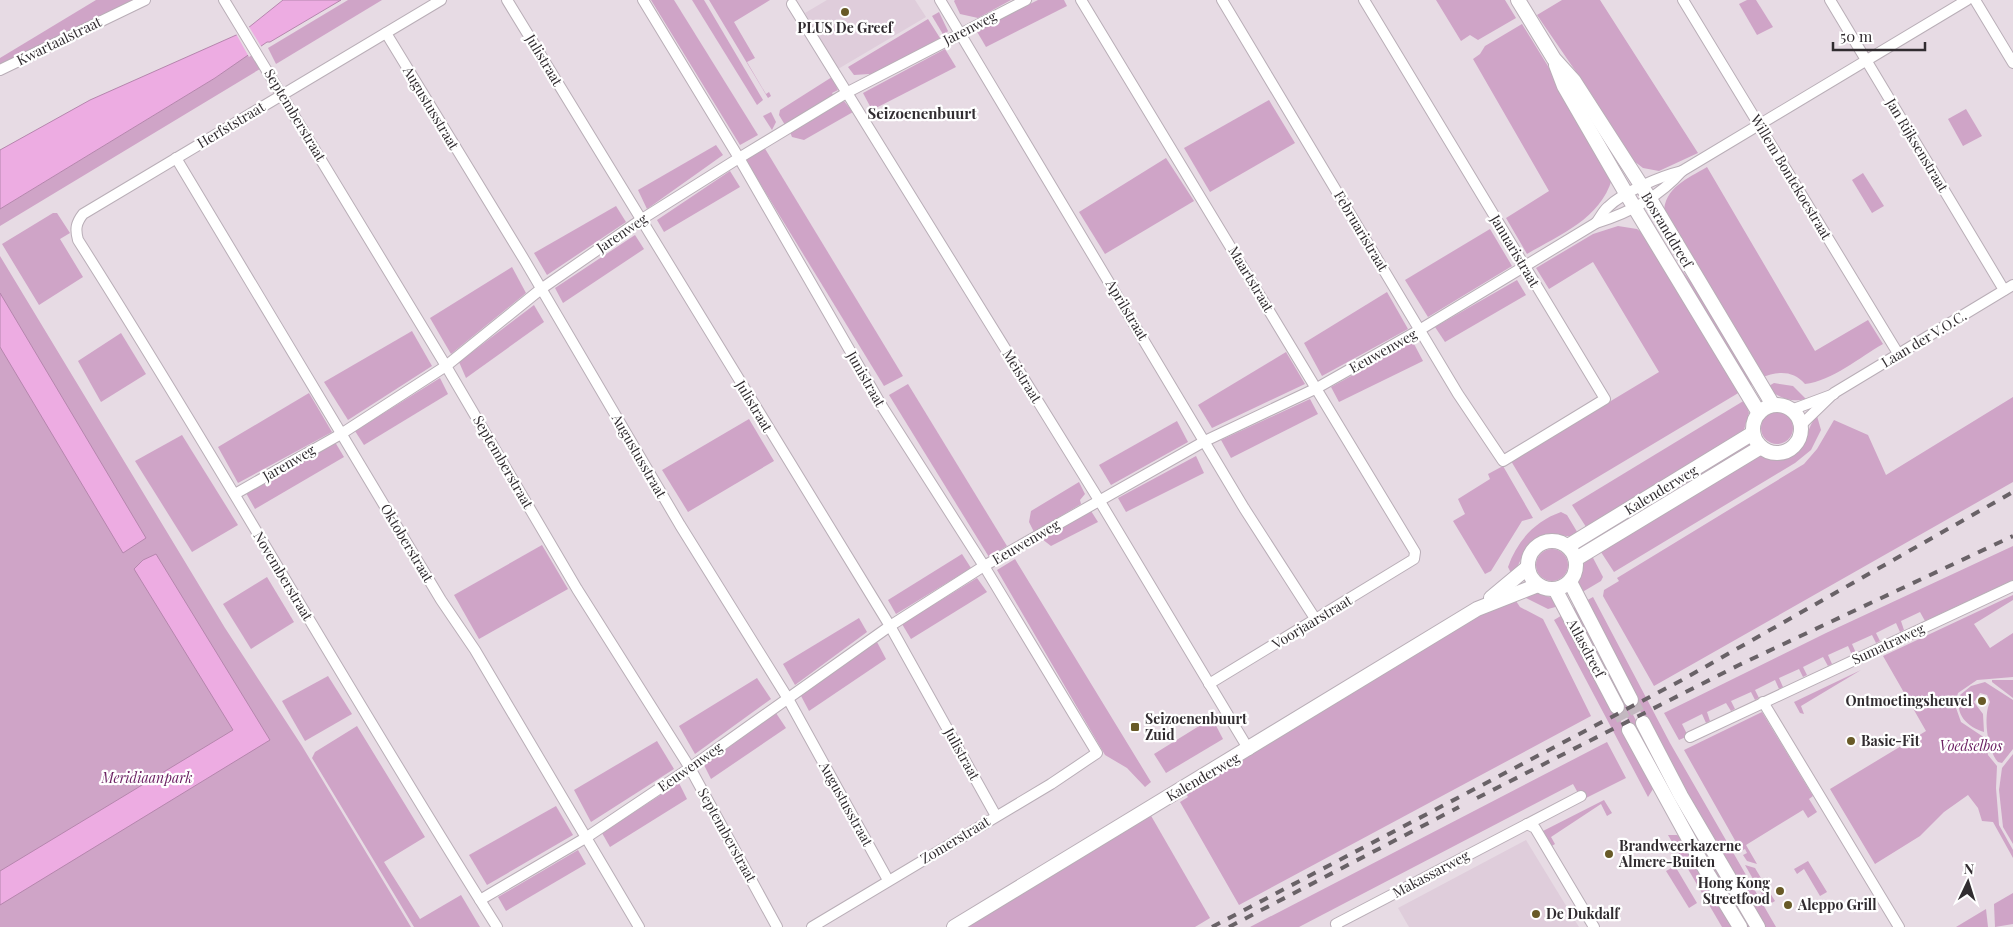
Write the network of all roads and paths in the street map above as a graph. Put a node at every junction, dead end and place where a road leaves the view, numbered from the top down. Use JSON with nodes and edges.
{"nodes":[{"id":1,"x":146,"y":0,"type":"edge"},
{"id":2,"x":224,"y":0,"type":"edge"},
{"id":3,"x":441,"y":0,"type":"edge"},
{"id":4,"x":507,"y":0,"type":"edge"},
{"id":5,"x":643,"y":0,"type":"edge"},
{"id":6,"x":940,"y":0,"type":"edge"},
{"id":7,"x":1026,"y":0,"type":"edge"},
{"id":8,"x":1081,"y":0,"type":"edge"},
{"id":9,"x":1222,"y":0,"type":"edge"},
{"id":10,"x":1364,"y":0,"type":"edge"},
{"id":11,"x":1683,"y":0,"type":"edge"},
{"id":12,"x":1830,"y":0,"type":"edge"},
{"id":13,"x":1967,"y":0,"type":"edge"},
{"id":14,"x":1975,"y":0,"type":"edge"},
{"id":15,"x":792,"y":4,"type":"dead end"},
{"id":16,"x":1520,"y":4,"type":"edge"},
{"id":17,"x":960,"y":32,"type":"junction"},
{"id":18,"x":386,"y":33,"type":"junction"},
{"id":19,"x":1554,"y":60,"type":"junction"},
{"id":20,"x":1866,"y":60,"type":"junction"},
{"id":21,"x":2013,"y":63,"type":"edge"},
{"id":22,"x":0,"y":70,"type":"edge"},
{"id":23,"x":848,"y":92,"type":"junction"},
{"id":24,"x":282,"y":94,"type":"junction"},
{"id":25,"x":1759,"y":125,"type":"junction"},
{"id":26,"x":176,"y":158,"type":"junction"},
{"id":27,"x":739,"y":158,"type":"junction"},
{"id":28,"x":1682,"y":171,"type":"junction"},
{"id":29,"x":1641,"y":186,"type":"junction"},
{"id":30,"x":1627,"y":195,"type":"junction"},
{"id":31,"x":1650,"y":199,"type":"junction"},
{"id":32,"x":1634,"y":208,"type":"junction"},
{"id":33,"x":642,"y":219,"type":"junction"},
{"id":34,"x":77,"y":223,"type":"joint"},
{"id":35,"x":1596,"y":223,"type":"junction"},
{"id":36,"x":1525,"y":268,"type":"junction"},
{"id":37,"x":2009,"y":288,"type":"edge"},
{"id":38,"x":541,"y":289,"type":"junction"},
{"id":39,"x":1421,"y":329,"type":"junction"},
{"id":40,"x":1899,"y":354,"type":"junction"},
{"id":41,"x":446,"y":366,"type":"junction"},
{"id":42,"x":1317,"y":388,"type":"junction"},
{"id":43,"x":1834,"y":394,"type":"junction"},
{"id":44,"x":1773,"y":405,"type":"junction"},
{"id":45,"x":1791,"y":410,"type":"junction"},
{"id":46,"x":1759,"y":413,"type":"junction"},
{"id":47,"x":1800,"y":426,"type":"junction"},
{"id":48,"x":341,"y":434,"type":"junction"},
{"id":49,"x":1753,"y":434,"type":"junction"},
{"id":50,"x":1205,"y":441,"type":"junction"},
{"id":51,"x":1761,"y":447,"type":"junction"},
{"id":52,"x":1503,"y":461,"type":"joint"},
{"id":53,"x":235,"y":494,"type":"junction"},
{"id":54,"x":1099,"y":500,"type":"junction"},
{"id":55,"x":1568,"y":546,"type":"junction"},
{"id":56,"x":1414,"y":559,"type":"joint"},
{"id":57,"x":1576,"y":559,"type":"junction"},
{"id":58,"x":984,"y":566,"type":"junction"},
{"id":59,"x":1527,"y":568,"type":"junction"},
{"id":60,"x":1570,"y":582,"type":"junction"},
{"id":61,"x":1538,"y":585,"type":"junction"},
{"id":62,"x":2013,"y":586,"type":"edge"},
{"id":63,"x":1555,"y":589,"type":"junction"},
{"id":64,"x":1477,"y":609,"type":"junction"},
{"id":65,"x":1316,"y":620,"type":"junction"},
{"id":66,"x":890,"y":626,"type":"junction"},
{"id":67,"x":1209,"y":684,"type":"junction"},
{"id":68,"x":787,"y":697,"type":"junction"},
{"id":69,"x":1631,"y":700,"type":"tunnel mouth"},
{"id":70,"x":1763,"y":702,"type":"junction"},
{"id":71,"x":1617,"y":707,"type":"tunnel mouth"},
{"id":72,"x":1643,"y":724,"type":"tunnel mouth"},
{"id":73,"x":1629,"y":730,"type":"tunnel mouth"},
{"id":74,"x":1690,"y":737,"type":"dead end"},
{"id":75,"x":1249,"y":750,"type":"junction"},
{"id":76,"x":1097,"y":753,"type":"joint"},
{"id":77,"x":690,"y":768,"type":"junction"},
{"id":78,"x":1581,"y":796,"type":"dead end"},
{"id":79,"x":1675,"y":799,"type":"junction"},
{"id":80,"x":996,"y":816,"type":"junction"},
{"id":81,"x":1527,"y":824,"type":"junction"},
{"id":82,"x":587,"y":837,"type":"junction"},
{"id":83,"x":888,"y":880,"type":"junction"},
{"id":84,"x":480,"y":900,"type":"junction"},
{"id":85,"x":1334,"y":926,"type":"edge"},
{"id":86,"x":497,"y":927,"type":"edge"},
{"id":87,"x":639,"y":927,"type":"edge"},
{"id":88,"x":777,"y":927,"type":"edge"},
{"id":89,"x":812,"y":927,"type":"edge"},
{"id":90,"x":954,"y":927,"type":"edge"},
{"id":91,"x":1594,"y":927,"type":"edge"},
{"id":92,"x":1740,"y":927,"type":"edge"},
{"id":93,"x":1758,"y":927,"type":"edge"},
{"id":94,"x":1899,"y":927,"type":"edge"}],
"edges":[{"from":1,"to":22,"type":"street","name":"Kwartaalstraat"},
{"from":2,"to":24,"type":"street","name":"Septemberstraat"},
{"from":3,"to":18,"type":"street","name":"Herfststraat"},
{"from":4,"to":33,"type":"street","name":"Julistraat"},
{"from":5,"to":27,"type":"street","name":"Junistraat"},
{"from":6,"to":17,"type":"street","name":"Aprilstraat"},
{"from":7,"to":17,"type":"street","name":"Jarenweg"},
{"from":8,"to":42,"type":"street","name":"Maartstraat"},
{"from":9,"to":39,"type":"street","name":"Februaristraat"},
{"from":10,"to":36,"type":"street","name":"Januaristraat"},
{"from":11,"to":25,"type":"street","name":"Willem Bontekoestraat"},
{"from":12,"to":20,"type":"street","name":"Jan Rijksenstraat"},
{"from":13,"to":20,"type":"street"},
{"from":14,"to":21,"type":"street"},
{"from":15,"to":23,"type":"street","name":"Meistraat"},
{"from":16,"to":19,"type":"main road","name":"Bosranddreef"},
{"from":17,"to":23,"type":"street","name":"Jarenweg"},
{"from":17,"to":50,"type":"street","name":"Aprilstraat"},
{"from":18,"to":24,"type":"street","name":"Herfststraat"},
{"from":18,"to":38,"type":"street","name":"Augustusstraat"},
{"from":19,"to":29,"type":"main road","name":"Bosranddreef"},
{"from":19,"to":30,"type":"main road","name":"Bosranddreef"},
{"from":20,"to":25,"type":"street"},
{"from":20,"to":37,"type":"street","name":"Jan Rijksenstraat"},
{"from":23,"to":27,"type":"street","name":"Jarenweg"},
{"from":23,"to":54,"type":"street","name":"Meistraat"},
{"from":24,"to":26,"type":"street","name":"Herfststraat"},
{"from":24,"to":41,"type":"street","name":"Septemberstraat"},
{"from":25,"to":28,"type":"street"},
{"from":25,"to":40,"type":"street","name":"Willem Bontekoestraat"},
{"from":26,"to":34,"type":"street","name":"Herfststraat"},
{"from":26,"to":48,"type":"street","name":"Oktoberstraat"},
{"from":27,"to":33,"type":"street","name":"Jarenweg"},
{"from":27,"to":58,"type":"street","name":"Junistraat"},
{"from":28,"to":29,"type":"street","name":"Eeuwenweg"},
{"from":28,"to":31,"type":"street","name":"Eeuwenweg"},
{"from":29,"to":30,"type":"street","name":"Eeuwenweg"},
{"from":29,"to":31,"type":"main road","name":"Bosranddreef"},
{"from":30,"to":32,"type":"main road","name":"Bosranddreef"},
{"from":30,"to":35,"type":"street","name":"Eeuwenweg"},
{"from":31,"to":32,"type":"street","name":"Eeuwenweg"},
{"from":31,"to":44,"type":"main road","name":"Bosranddreef"},
{"from":32,"to":35,"type":"street","name":"Eeuwenweg"},
{"from":32,"to":46,"type":"main road","name":"Bosranddreef"},
{"from":33,"to":38,"type":"street","name":"Jarenweg"},
{"from":33,"to":66,"type":"street","name":"Julistraat"},
{"from":34,"to":53,"type":"street","name":"Novemberstraat"},
{"from":35,"to":36,"type":"street","name":"Eeuwenweg"},
{"from":36,"to":39,"type":"street","name":"Eeuwenweg"},
{"from":36,"to":52,"type":"street","name":"Januaristraat"},
{"from":37,"to":40,"type":"street","name":"Laan der V.O.C."},
{"from":38,"to":41,"type":"street","name":"Jarenweg"},
{"from":38,"to":68,"type":"street","name":"Augustusstraat"},
{"from":39,"to":42,"type":"street","name":"Eeuwenweg"},
{"from":39,"to":52,"type":"street","name":"Februaristraat"},
{"from":40,"to":43,"type":"street","name":"Laan der V.O.C."},
{"from":41,"to":48,"type":"street","name":"Jarenweg"},
{"from":41,"to":77,"type":"street","name":"Septemberstraat"},
{"from":42,"to":50,"type":"street","name":"Eeuwenweg"},
{"from":42,"to":56,"type":"street","name":"Maartstraat"},
{"from":43,"to":45,"type":"street","name":"Laan der V.O.C."},
{"from":43,"to":47,"type":"street","name":"Laan der V.O.C."},
{"from":44,"to":45,"type":"main road"},
{"from":44,"to":46,"type":"main road"},
{"from":45,"to":47,"type":"main road"},
{"from":46,"to":49,"type":"main road"},
{"from":47,"to":51,"type":"main road"},
{"from":48,"to":53,"type":"street","name":"Jarenweg"},
{"from":48,"to":82,"type":"street","name":"Oktoberstraat"},
{"from":49,"to":51,"type":"main road"},
{"from":49,"to":55,"type":"main road","name":"Kalenderweg"},
{"from":50,"to":54,"type":"street","name":"Eeuwenweg"},
{"from":50,"to":65,"type":"street","name":"Aprilstraat"},
{"from":51,"to":57,"type":"main road","name":"Kalenderweg"},
{"from":53,"to":84,"type":"street","name":"Novemberstraat"},
{"from":54,"to":58,"type":"street","name":"Eeuwenweg"},
{"from":54,"to":67,"type":"street","name":"Meistraat"},
{"from":55,"to":57,"type":"main road"},
{"from":55,"to":59,"type":"main road"},
{"from":56,"to":65,"type":"street","name":"Voorjaarstraat"},
{"from":57,"to":60,"type":"main road"},
{"from":58,"to":66,"type":"street","name":"Eeuwenweg"},
{"from":58,"to":76,"type":"street","name":"Junistraat"},
{"from":59,"to":61,"type":"main road"},
{"from":59,"to":64,"type":"main road","name":"Kalenderweg"},
{"from":60,"to":63,"type":"main road"},
{"from":60,"to":69,"type":"main road","name":"Atlasdreef"},
{"from":61,"to":63,"type":"main road"},
{"from":61,"to":64,"type":"main road","name":"Kalenderweg"},
{"from":62,"to":70,"type":"street","name":"Sumatraweg"},
{"from":63,"to":71,"type":"main road","name":"Atlasdreef"},
{"from":64,"to":75,"type":"main road","name":"Kalenderweg"},
{"from":65,"to":67,"type":"street","name":"Voorjaarstraat"},
{"from":66,"to":68,"type":"street","name":"Eeuwenweg"},
{"from":66,"to":80,"type":"street","name":"Julistraat"},
{"from":67,"to":75,"type":"street","name":"Meistraat"},
{"from":68,"to":77,"type":"street","name":"Eeuwenweg"},
{"from":68,"to":83,"type":"street","name":"Augustusstraat"},
{"from":70,"to":74,"type":"street","name":"Sumatraweg"},
{"from":70,"to":94,"type":"street"},
{"from":72,"to":79,"type":"main road"},
{"from":73,"to":79,"type":"main road"},
{"from":75,"to":90,"type":"main road","name":"Kalenderweg"},
{"from":76,"to":80,"type":"street","name":"Zomerstraat"},
{"from":77,"to":82,"type":"street","name":"Eeuwenweg"},
{"from":77,"to":88,"type":"street","name":"Septemberstraat"},
{"from":78,"to":81,"type":"street","name":"Makassarweg"},
{"from":79,"to":92,"type":"main road"},
{"from":79,"to":93,"type":"main road"},
{"from":80,"to":83,"type":"street","name":"Zomerstraat"},
{"from":81,"to":85,"type":"street","name":"Makassarweg"},
{"from":81,"to":91,"type":"street"},
{"from":82,"to":84,"type":"street","name":"Eeuwenweg"},
{"from":82,"to":87,"type":"street","name":"Oktoberstraat"},
{"from":83,"to":89,"type":"street","name":"Zomerstraat"},
{"from":84,"to":86,"type":"street","name":"Novemberstraat"}]}
